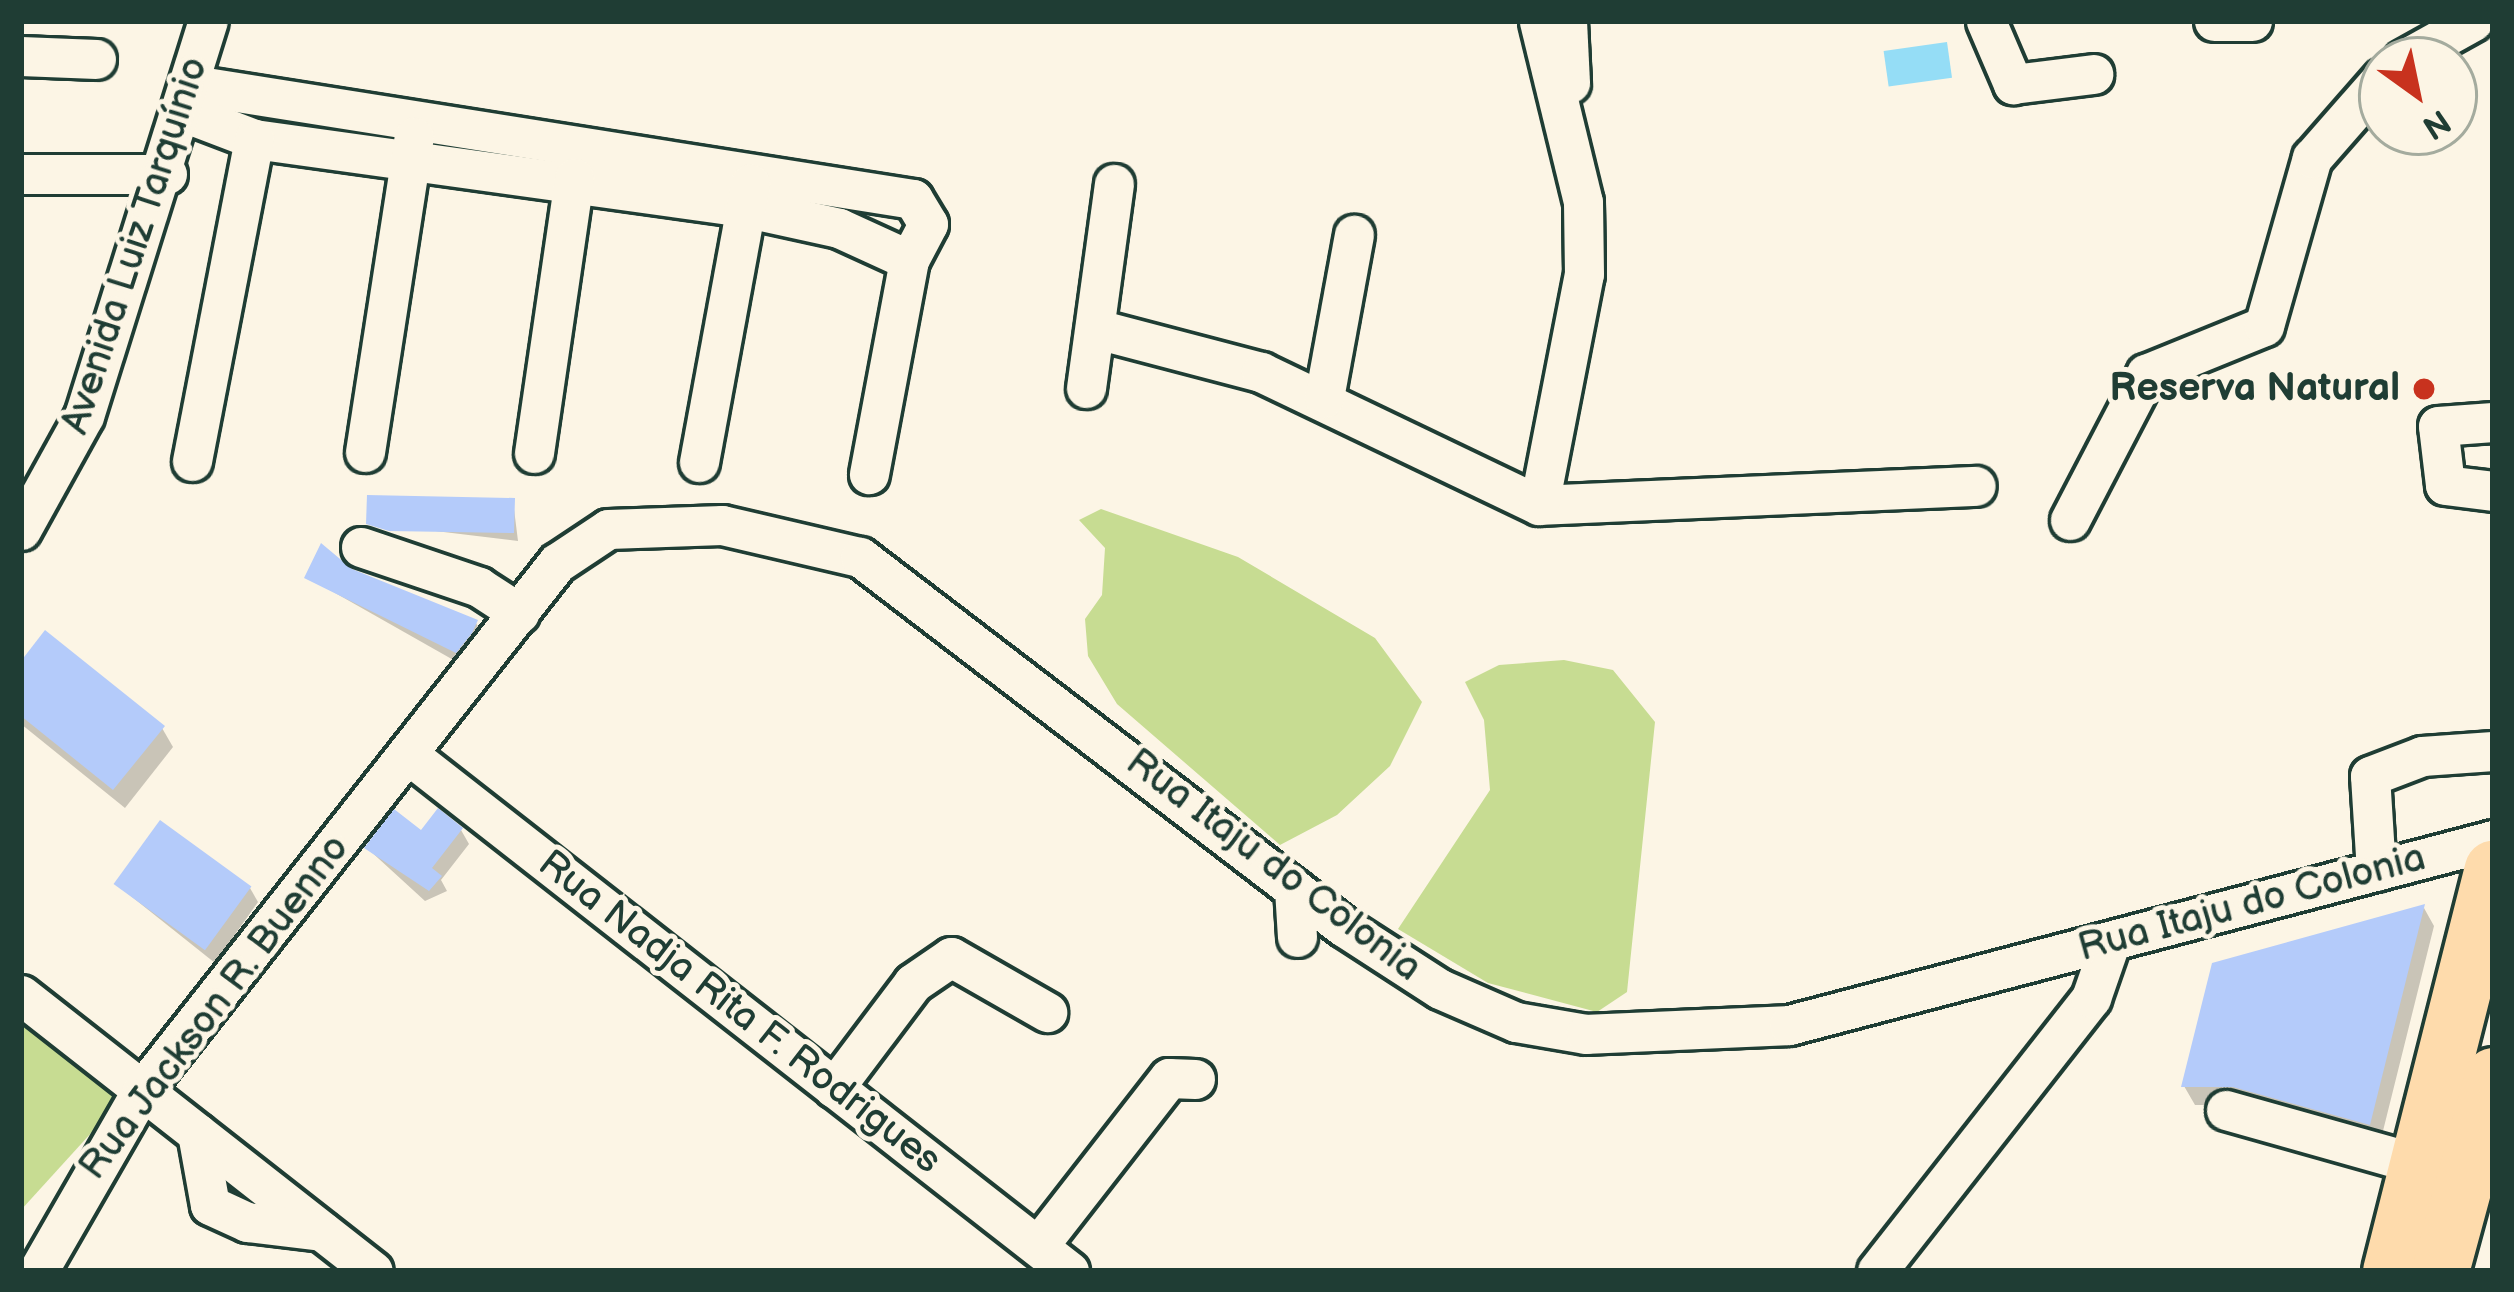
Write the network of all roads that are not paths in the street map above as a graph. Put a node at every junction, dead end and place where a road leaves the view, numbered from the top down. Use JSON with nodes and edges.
{"nodes":[{"id":1,"x":208,"y":21,"type":"edge"},
{"id":2,"x":1539,"y":21,"type":"edge"},
{"id":3,"x":1567,"y":21,"type":"edge"},
{"id":4,"x":1986,"y":21,"type":"edge"},
{"id":5,"x":2214,"y":21,"type":"edge"},
{"id":6,"x":2252,"y":21,"type":"edge"},
{"id":7,"x":2473,"y":21,"type":"edge"},
{"id":8,"x":2446,"y":36,"type":"edge"},
{"id":9,"x":21,"y":56,"type":"edge"},
{"id":10,"x":96,"y":58,"type":"dead end"},
{"id":11,"x":2093,"y":74,"type":"dead end"},
{"id":12,"x":190,"y":99,"type":"junction"},
{"id":13,"x":316,"y":105,"type":"junction"},
{"id":14,"x":2358,"y":105,"type":"edge"},
{"id":15,"x":1567,"y":118,"type":"junction"},
{"id":16,"x":254,"y":139,"type":"junction"},
{"id":17,"x":414,"y":141,"type":"junction"},
{"id":18,"x":302,"y":146,"type":"junction"},
{"id":19,"x":496,"y":151,"type":"junction"},
{"id":20,"x":21,"y":174,"type":"edge"},
{"id":21,"x":167,"y":174,"type":"junction"},
{"id":22,"x":574,"y":178,"type":"junction"},
{"id":23,"x":1114,"y":184,"type":"dead end"},
{"id":24,"x":747,"y":193,"type":"junction"},
{"id":25,"x":1354,"y":236,"type":"dead end"},
{"id":26,"x":909,"y":260,"type":"junction"},
{"id":27,"x":1097,"y":328,"type":"junction"},
{"id":28,"x":1086,"y":388,"type":"dead end"},
{"id":29,"x":1324,"y":398,"type":"junction"},
{"id":30,"x":2493,"y":422,"type":"edge"},
{"id":31,"x":365,"y":452,"type":"dead end"},
{"id":32,"x":534,"y":453,"type":"dead end"},
{"id":33,"x":192,"y":461,"type":"dead end"},
{"id":34,"x":699,"y":462,"type":"dead end"},
{"id":35,"x":869,"y":474,"type":"dead end"},
{"id":36,"x":1976,"y":486,"type":"dead end"},
{"id":37,"x":2493,"y":491,"type":"edge"},
{"id":38,"x":1539,"y":505,"type":"junction"},
{"id":39,"x":2070,"y":520,"type":"dead end"},
{"id":40,"x":21,"y":530,"type":"edge"},
{"id":41,"x":361,"y":547,"type":"dead end"},
{"id":42,"x":519,"y":613,"type":"junction"},
{"id":43,"x":2493,"y":751,"type":"edge"},
{"id":44,"x":409,"y":755,"type":"junction"},
{"id":45,"x":2493,"y":840,"type":"edge"},
{"id":46,"x":2493,"y":869,"type":"edge"},
{"id":47,"x":2376,"y":871,"type":"junction"},
{"id":48,"x":1294,"y":889,"type":"junction"},
{"id":49,"x":1297,"y":937,"type":"dead end"},
{"id":50,"x":2110,"y":944,"type":"junction"},
{"id":51,"x":21,"y":995,"type":"edge"},
{"id":52,"x":1047,"y":1012,"type":"dead end"},
{"id":53,"x":2493,"y":1076,"type":"edge"},
{"id":54,"x":1195,"y":1079,"type":"dead end"},
{"id":55,"x":834,"y":1088,"type":"junction"},
{"id":56,"x":142,"y":1090,"type":"junction"},
{"id":57,"x":2226,"y":1109,"type":"dead end"},
{"id":58,"x":2418,"y":1164,"type":"junction"},
{"id":59,"x":1053,"y":1259,"type":"edge"},
{"id":60,"x":38,"y":1271,"type":"edge"},
{"id":61,"x":373,"y":1271,"type":"edge"},
{"id":62,"x":1877,"y":1271,"type":"edge"},
{"id":63,"x":2391,"y":1271,"type":"edge"},
{"id":64,"x":2440,"y":1271,"type":"edge"}],
"edges":[{"from":1,"to":12,"type":"street","name":"Avenida Luiz Tarquínio"},
{"from":2,"to":15,"type":"street"},
{"from":3,"to":15,"type":"street"},
{"from":4,"to":11,"type":"street"},
{"from":5,"to":6,"type":"street"},
{"from":7,"to":8,"type":"street"},
{"from":9,"to":10,"type":"street"},
{"from":12,"to":13,"type":"street"},
{"from":12,"to":16,"type":"street"},
{"from":12,"to":21,"type":"street","name":"Avenida Luiz Tarquínio"},
{"from":13,"to":17,"type":"street"},
{"from":13,"to":18,"type":"street"},
{"from":14,"to":39,"type":"street"},
{"from":15,"to":38,"type":"street"},
{"from":16,"to":18,"type":"street"},
{"from":16,"to":33,"type":"street"},
{"from":17,"to":18,"type":"street"},
{"from":17,"to":19,"type":"street"},
{"from":17,"to":31,"type":"street"},
{"from":19,"to":22,"type":"street"},
{"from":19,"to":24,"type":"street"},
{"from":20,"to":21,"type":"street"},
{"from":21,"to":40,"type":"street","name":"Avenida Luiz Tarquínio"},
{"from":22,"to":24,"type":"street"},
{"from":22,"to":32,"type":"street"},
{"from":23,"to":27,"type":"street"},
{"from":24,"to":26,"type":"street"},
{"from":24,"to":26,"type":"street"},
{"from":24,"to":34,"type":"street"},
{"from":25,"to":29,"type":"street"},
{"from":26,"to":35,"type":"street"},
{"from":27,"to":28,"type":"street"},
{"from":27,"to":29,"type":"street"},
{"from":29,"to":38,"type":"street"},
{"from":30,"to":37,"type":"street"},
{"from":36,"to":38,"type":"street"},
{"from":41,"to":42,"type":"street"},
{"from":42,"to":44,"type":"street","name":"Rua Itaju do Colonia"},
{"from":42,"to":48,"type":"street","name":"Rua Itaju do Colonia"},
{"from":43,"to":47,"type":"street"},
{"from":44,"to":55,"type":"street","name":"Rua Nadja Rita F. Rodrigues"},
{"from":44,"to":56,"type":"street","name":"Rua Jackson R. Buenno"},
{"from":45,"to":47,"type":"street","name":"Rua Itaju do Colonia"},
{"from":46,"to":58,"type":"highway"},
{"from":47,"to":50,"type":"street","name":"Rua Itaju do Colonia"},
{"from":48,"to":49,"type":"street"},
{"from":48,"to":50,"type":"street","name":"Rua Itaju do Colonia"},
{"from":50,"to":62,"type":"street"},
{"from":51,"to":56,"type":"street"},
{"from":52,"to":55,"type":"street"},
{"from":53,"to":64,"type":"highway"},
{"from":54,"to":59,"type":"street"},
{"from":55,"to":59,"type":"street","name":"Rua Nadja Rita F. Rodrigues"},
{"from":56,"to":60,"type":"street","name":"Rua Jackson R. Buenno"},
{"from":56,"to":61,"type":"street"},
{"from":57,"to":58,"type":"street"},
{"from":58,"to":63,"type":"highway"}]}
